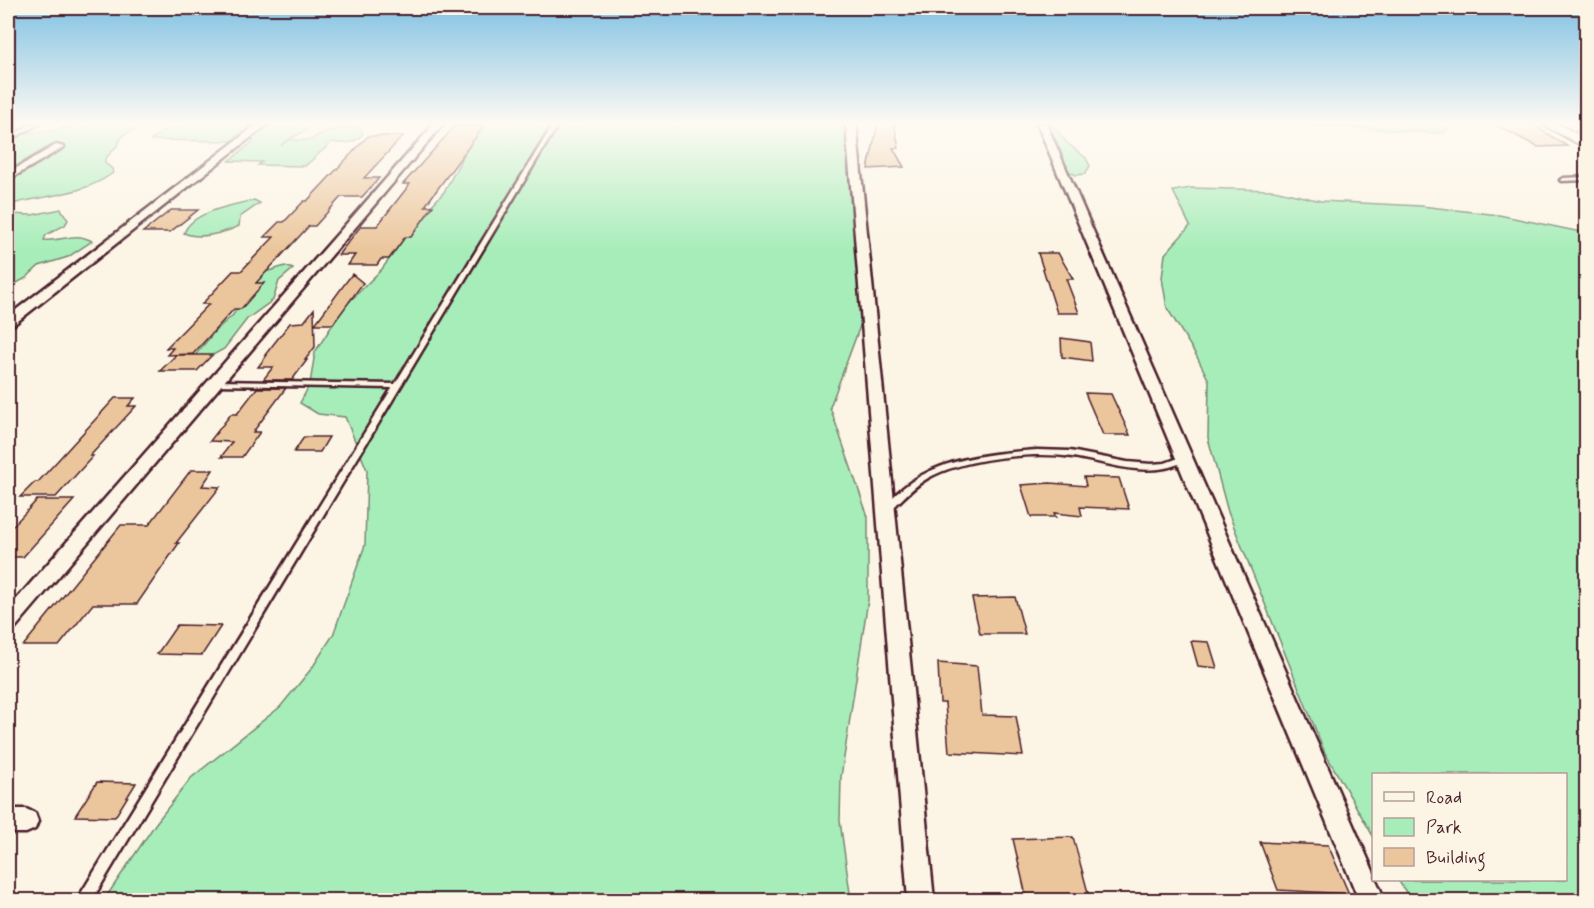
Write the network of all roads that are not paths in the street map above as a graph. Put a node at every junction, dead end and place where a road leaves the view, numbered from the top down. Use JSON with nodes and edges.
{"nodes":[{"id":1,"x":27,"y":165,"type":"edge"},
{"id":2,"x":210,"y":165,"type":"edge"},
{"id":3,"x":403,"y":165,"type":"edge"},
{"id":4,"x":531,"y":165,"type":"edge"},
{"id":5,"x":855,"y":165,"type":"edge"},
{"id":6,"x":1059,"y":165,"type":"edge"},
{"id":7,"x":8,"y":177,"type":"edge"},
{"id":8,"x":1587,"y":179,"type":"edge"},
{"id":9,"x":1563,"y":180,"type":"dead end"},
{"id":10,"x":8,"y":322,"type":"edge"},
{"id":11,"x":215,"y":383,"type":"junction"},
{"id":12,"x":397,"y":386,"type":"junction"},
{"id":13,"x":1184,"y":459,"type":"junction"},
{"id":14,"x":886,"y":510,"type":"junction"},
{"id":15,"x":8,"y":622,"type":"edge"},
{"id":16,"x":85,"y":900,"type":"edge"},
{"id":17,"x":921,"y":900,"type":"edge"},
{"id":18,"x":1372,"y":900,"type":"edge"}],
"edges":[{"from":1,"to":7,"type":"street"},
{"from":2,"to":10,"type":"street"},
{"from":3,"to":11,"type":"street"},
{"from":4,"to":12,"type":"lane"},
{"from":5,"to":14,"type":"street"},
{"from":6,"to":13,"type":"street"},
{"from":8,"to":9,"type":"lane"},
{"from":11,"to":12,"type":"lane"},
{"from":11,"to":15,"type":"street"},
{"from":12,"to":16,"type":"lane"},
{"from":13,"to":14,"type":"lane"},
{"from":13,"to":18,"type":"street"},
{"from":14,"to":17,"type":"street"}]}
